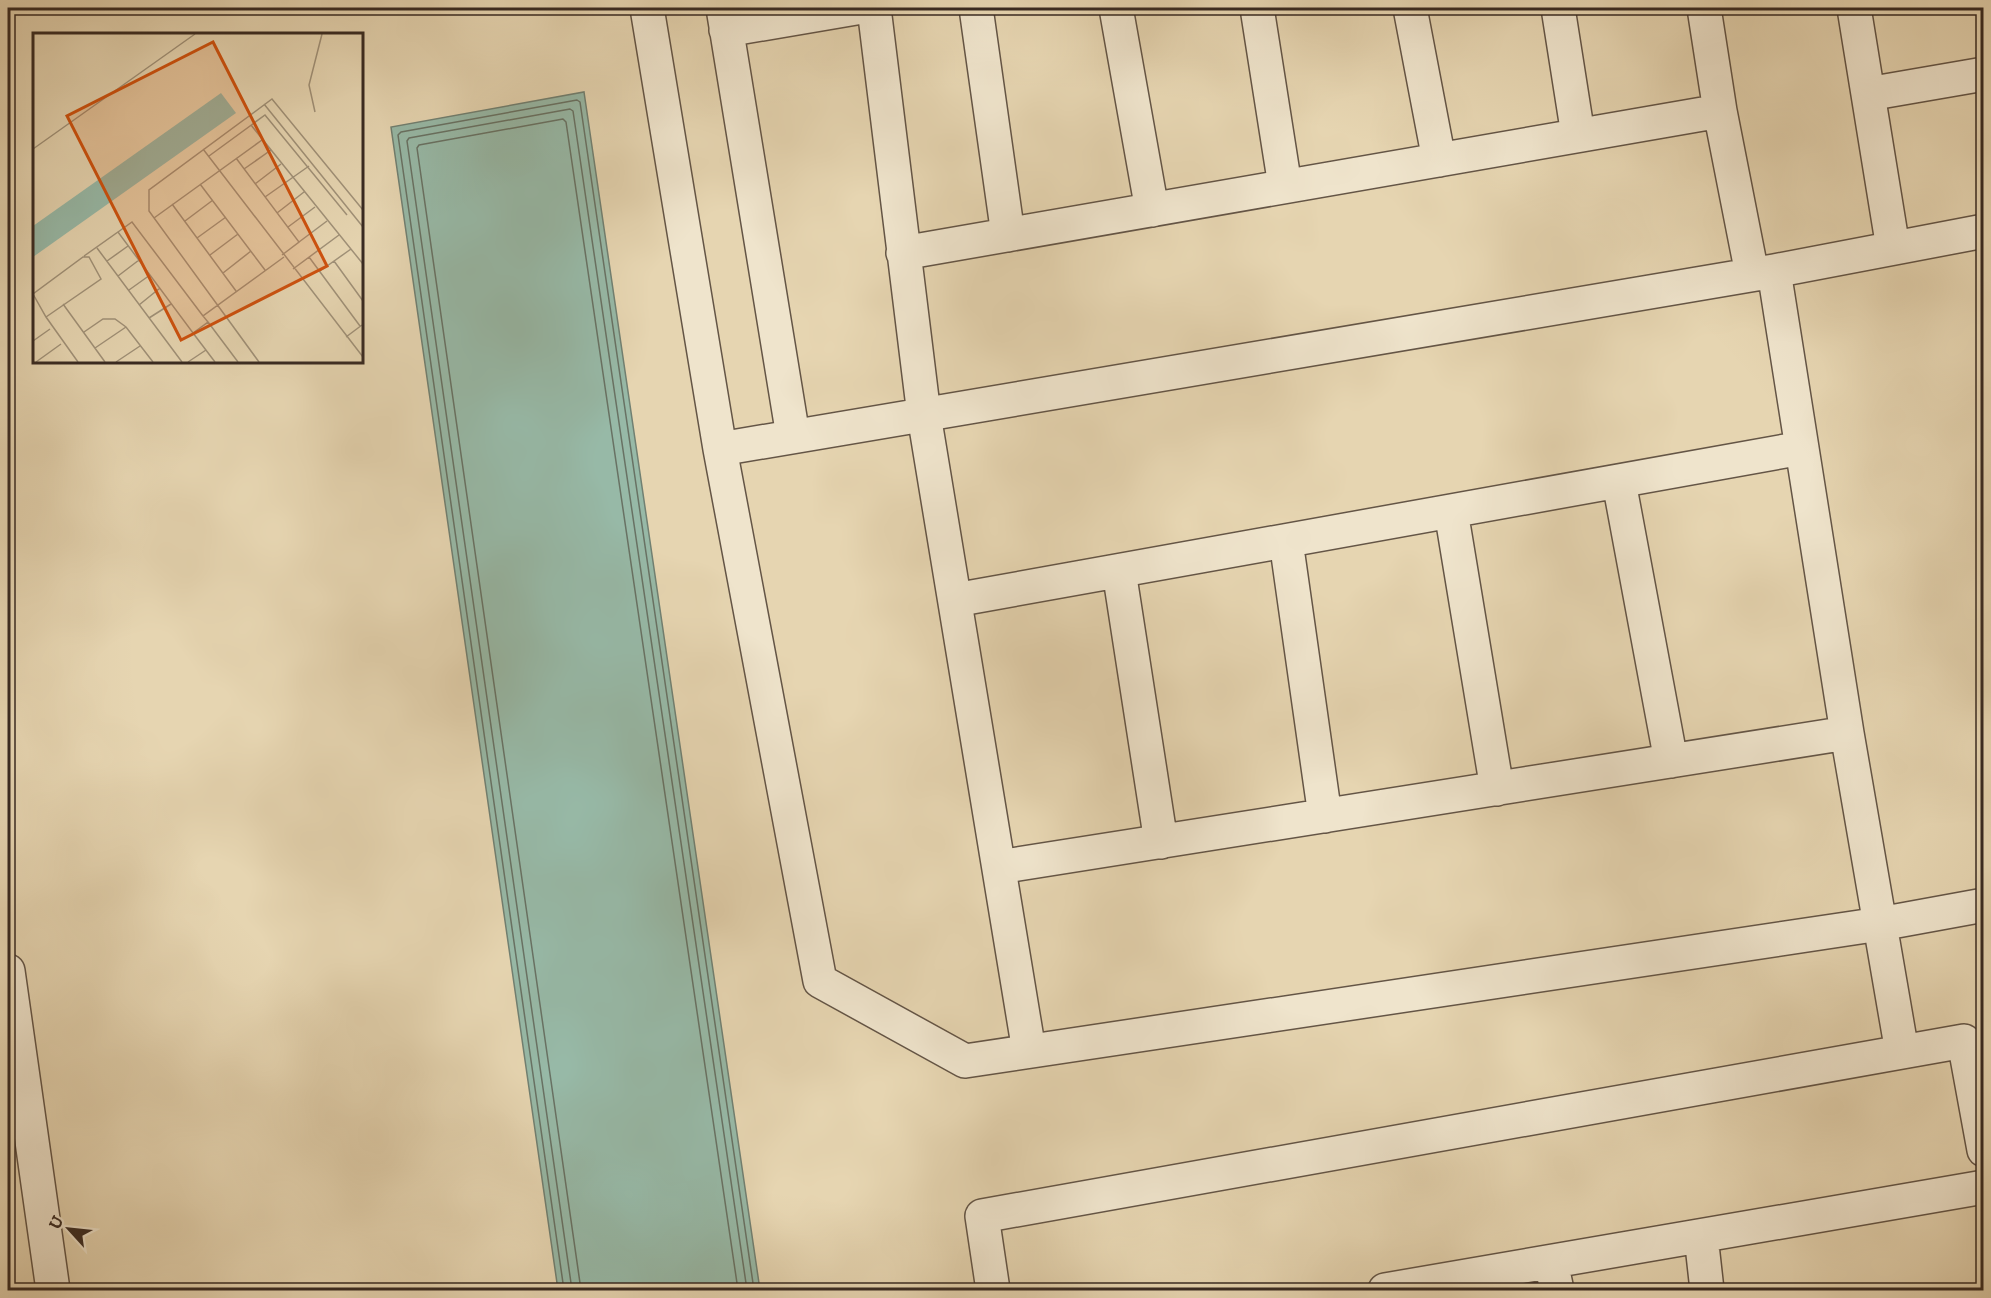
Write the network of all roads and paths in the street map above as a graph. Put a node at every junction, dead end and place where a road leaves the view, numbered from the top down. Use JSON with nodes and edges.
{"nodes":[{"id":1,"x":647,"y":8,"type":"edge"},
{"id":2,"x":856,"y":8,"type":"edge"},
{"id":3,"x":874,"y":8,"type":"edge"},
{"id":4,"x":976,"y":8,"type":"edge"},
{"id":5,"x":1116,"y":8,"type":"edge"},
{"id":6,"x":1257,"y":8,"type":"edge"},
{"id":7,"x":1410,"y":8,"type":"edge"},
{"id":8,"x":1558,"y":8,"type":"edge"},
{"id":9,"x":1704,"y":8,"type":"edge"},
{"id":10,"x":1854,"y":8,"type":"edge"},
{"id":11,"x":725,"y":19,"type":"edge"},
{"id":12,"x":1983,"y":74,"type":"edge"},
{"id":13,"x":1868,"y":94,"type":"junction"},
{"id":14,"x":1720,"y":111,"type":"junction"},
{"id":15,"x":1578,"y":135,"type":"junction"},
{"id":16,"x":1438,"y":160,"type":"junction"},
{"id":17,"x":1285,"y":186,"type":"junction"},
{"id":18,"x":1152,"y":210,"type":"junction"},
{"id":19,"x":1983,"y":231,"type":"edge"},
{"id":20,"x":1008,"y":235,"type":"junction"},
{"id":21,"x":1893,"y":248,"type":"junction"},
{"id":22,"x":903,"y":254,"type":"junction"},
{"id":23,"x":1763,"y":273,"type":"junction"},
{"id":24,"x":924,"y":414,"type":"junction"},
{"id":25,"x":793,"y":436,"type":"junction"},
{"id":26,"x":1802,"y":448,"type":"junction"},
{"id":27,"x":720,"y":449,"type":"junction"},
{"id":28,"x":1619,"y":482,"type":"junction"},
{"id":29,"x":1450,"y":511,"type":"junction"},
{"id":30,"x":1286,"y":541,"type":"junction"},
{"id":31,"x":1119,"y":571,"type":"junction"},
{"id":32,"x":955,"y":600,"type":"junction"},
{"id":33,"x":1846,"y":734,"type":"junction"},
{"id":34,"x":1671,"y":761,"type":"junction"},
{"id":35,"x":1497,"y":789,"type":"junction"},
{"id":36,"x":1326,"y":816,"type":"junction"},
{"id":37,"x":1161,"y":842,"type":"junction"},
{"id":38,"x":999,"y":867,"type":"junction"},
{"id":39,"x":1983,"y":905,"type":"edge"},
{"id":40,"x":1880,"y":924,"type":"junction"},
{"id":41,"x":8,"y":971,"type":"edge"},
{"id":42,"x":1974,"y":1039,"type":"edge"},
{"id":43,"x":1029,"y":1051,"type":"junction"},
{"id":44,"x":1902,"y":1052,"type":"junction"},
{"id":45,"x":1983,"y":1150,"type":"edge"},
{"id":46,"x":1983,"y":1187,"type":"edge"},
{"id":47,"x":1701,"y":1236,"type":"junction"},
{"id":48,"x":1554,"y":1276,"type":"edge"},
{"id":49,"x":1421,"y":1287,"type":"edge"},
{"id":50,"x":53,"y":1290,"type":"edge"},
{"id":51,"x":993,"y":1290,"type":"edge"},
{"id":52,"x":1385,"y":1290,"type":"edge"},
{"id":53,"x":1707,"y":1290,"type":"edge"}],
"edges":[{"from":1,"to":27,"type":"street"},
{"from":2,"to":11,"type":"street"},
{"from":3,"to":22,"type":"street"},
{"from":4,"to":20,"type":"street"},
{"from":5,"to":18,"type":"street"},
{"from":6,"to":17,"type":"street"},
{"from":7,"to":16,"type":"street"},
{"from":8,"to":15,"type":"street"},
{"from":9,"to":14,"type":"street"},
{"from":10,"to":13,"type":"street"},
{"from":11,"to":25,"type":"street"},
{"from":12,"to":13,"type":"street"},
{"from":13,"to":21,"type":"street"},
{"from":14,"to":15,"type":"street"},
{"from":14,"to":23,"type":"street"},
{"from":15,"to":16,"type":"street"},
{"from":16,"to":17,"type":"street"},
{"from":17,"to":18,"type":"street"},
{"from":18,"to":20,"type":"street"},
{"from":19,"to":21,"type":"street"},
{"from":20,"to":22,"type":"street"},
{"from":21,"to":23,"type":"street"},
{"from":22,"to":24,"type":"street"},
{"from":23,"to":24,"type":"street"},
{"from":23,"to":26,"type":"street"},
{"from":24,"to":25,"type":"street"},
{"from":24,"to":32,"type":"street"},
{"from":25,"to":27,"type":"street"},
{"from":26,"to":28,"type":"street"},
{"from":26,"to":33,"type":"street"},
{"from":27,"to":43,"type":"street"},
{"from":28,"to":29,"type":"street"},
{"from":28,"to":34,"type":"street"},
{"from":29,"to":30,"type":"street"},
{"from":29,"to":35,"type":"street"},
{"from":30,"to":31,"type":"street"},
{"from":30,"to":36,"type":"street"},
{"from":31,"to":32,"type":"street"},
{"from":31,"to":37,"type":"street"},
{"from":32,"to":38,"type":"street"},
{"from":33,"to":34,"type":"street"},
{"from":33,"to":40,"type":"street"},
{"from":34,"to":35,"type":"street"},
{"from":35,"to":36,"type":"street"},
{"from":36,"to":37,"type":"street"},
{"from":37,"to":38,"type":"street"},
{"from":38,"to":43,"type":"street"},
{"from":39,"to":40,"type":"street"},
{"from":40,"to":43,"type":"street"},
{"from":40,"to":44,"type":"street"},
{"from":41,"to":50,"type":"street"},
{"from":42,"to":44,"type":"street"},
{"from":42,"to":45,"type":"street"},
{"from":44,"to":51,"type":"street"},
{"from":46,"to":47,"type":"street"},
{"from":47,"to":48,"type":"street"},
{"from":47,"to":53,"type":"street"},
{"from":48,"to":49,"type":"street"},
{"from":49,"to":52,"type":"street"}]}
